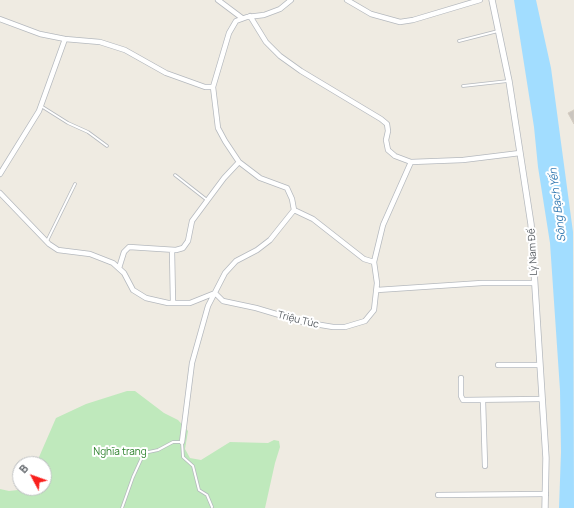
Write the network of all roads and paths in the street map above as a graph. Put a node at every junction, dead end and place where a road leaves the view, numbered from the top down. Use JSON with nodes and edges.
{"nodes":[{"id":1,"x":218,"y":0,"type":"edge"},
{"id":2,"x":291,"y":0,"type":"edge"},
{"id":3,"x":347,"y":0,"type":"edge"},
{"id":4,"x":480,"y":0,"type":"edge"},
{"id":5,"x":492,"y":0,"type":"edge"},
{"id":6,"x":250,"y":16,"type":"junction"},
{"id":7,"x":0,"y":18,"type":"edge"},
{"id":8,"x":242,"y":18,"type":"junction"},
{"id":9,"x":499,"y":30,"type":"junction"},
{"id":10,"x":65,"y":39,"type":"junction"},
{"id":11,"x":459,"y":41,"type":"dead end"},
{"id":12,"x":509,"y":81,"type":"junction"},
{"id":13,"x":463,"y":86,"type":"dead end"},
{"id":14,"x":213,"y":87,"type":"junction"},
{"id":15,"x":41,"y":106,"type":"junction"},
{"id":16,"x":107,"y":146,"type":"dead end"},
{"id":17,"x":520,"y":153,"type":"junction"},
{"id":18,"x":239,"y":162,"type":"junction"},
{"id":19,"x":411,"y":162,"type":"junction"},
{"id":20,"x":0,"y":174,"type":"edge"},
{"id":21,"x":175,"y":174,"type":"dead end"},
{"id":22,"x":75,"y":184,"type":"dead end"},
{"id":23,"x":0,"y":193,"type":"edge"},
{"id":24,"x":208,"y":201,"type":"junction"},
{"id":25,"x":294,"y":210,"type":"junction"},
{"id":26,"x":47,"y":242,"type":"junction"},
{"id":27,"x":172,"y":250,"type":"junction"},
{"id":28,"x":374,"y":262,"type":"junction"},
{"id":29,"x":119,"y":268,"type":"junction"},
{"id":30,"x":534,"y":283,"type":"junction"},
{"id":31,"x":377,"y":290,"type":"junction"},
{"id":32,"x":215,"y":293,"type":"junction"},
{"id":33,"x":173,"y":303,"type":"junction"},
{"id":34,"x":539,"y":364,"type":"junction"},
{"id":35,"x":498,"y":365,"type":"dead end"},
{"id":36,"x":461,"y":378,"type":"dead end"},
{"id":37,"x":541,"y":399,"type":"junction"},
{"id":38,"x":483,"y":401,"type":"junction"},
{"id":39,"x":182,"y":442,"type":"junction"},
{"id":40,"x":108,"y":449,"type":"dead end"},
{"id":41,"x":144,"y":453,"type":"junction"},
{"id":42,"x":485,"y":466,"type":"dead end"},
{"id":43,"x":546,"y":494,"type":"junction"},
{"id":44,"x":438,"y":495,"type":"dead end"},
{"id":45,"x":212,"y":507,"type":"dead end"},
{"id":46,"x":122,"y":508,"type":"edge"},
{"id":47,"x":546,"y":508,"type":"edge"}],
"edges":[{"from":1,"to":8,"type":"street"},
{"from":2,"to":6,"type":"street"},
{"from":3,"to":4,"type":"street"},
{"from":5,"to":9,"type":"street","name":"Lý Nam Đế"},
{"from":6,"to":8,"type":"street"},
{"from":6,"to":19,"type":"street"},
{"from":7,"to":10,"type":"street"},
{"from":8,"to":14,"type":"street"},
{"from":9,"to":11,"type":"lane"},
{"from":9,"to":12,"type":"street","name":"Lý Nam Đế"},
{"from":10,"to":14,"type":"street"},
{"from":10,"to":15,"type":"street"},
{"from":12,"to":13,"type":"lane"},
{"from":12,"to":17,"type":"street","name":"Lý Nam Đế"},
{"from":14,"to":18,"type":"street"},
{"from":15,"to":16,"type":"lane"},
{"from":15,"to":20,"type":"street"},
{"from":17,"to":19,"type":"street"},
{"from":17,"to":30,"type":"street","name":"Lý Nam Đế"},
{"from":18,"to":24,"type":"street"},
{"from":18,"to":25,"type":"street"},
{"from":19,"to":28,"type":"street","name":"Triệu Túc"},
{"from":21,"to":24,"type":"lane"},
{"from":22,"to":26,"type":"lane"},
{"from":23,"to":26,"type":"street"},
{"from":24,"to":27,"type":"street"},
{"from":25,"to":28,"type":"street"},
{"from":25,"to":32,"type":"street"},
{"from":26,"to":29,"type":"street"},
{"from":27,"to":29,"type":"street"},
{"from":27,"to":33,"type":"street"},
{"from":28,"to":31,"type":"street","name":"Triệu Túc"},
{"from":29,"to":33,"type":"street"},
{"from":30,"to":31,"type":"street"},
{"from":30,"to":34,"type":"street","name":"Lý Nam Đế"},
{"from":31,"to":32,"type":"street","name":"Triệu Túc"},
{"from":32,"to":33,"type":"street"},
{"from":32,"to":39,"type":"street"},
{"from":34,"to":35,"type":"street"},
{"from":34,"to":37,"type":"street","name":"Lý Nam Đế"},
{"from":36,"to":38,"type":"street"},
{"from":37,"to":38,"type":"street"},
{"from":37,"to":43,"type":"street","name":"Lý Nam Đế"},
{"from":38,"to":42,"type":"street"},
{"from":39,"to":41,"type":"lane"},
{"from":39,"to":45,"type":"lane"},
{"from":40,"to":41,"type":"lane"},
{"from":41,"to":46,"type":"lane"},
{"from":43,"to":44,"type":"street"},
{"from":43,"to":47,"type":"street","name":"Lý Nam Đế"}]}
